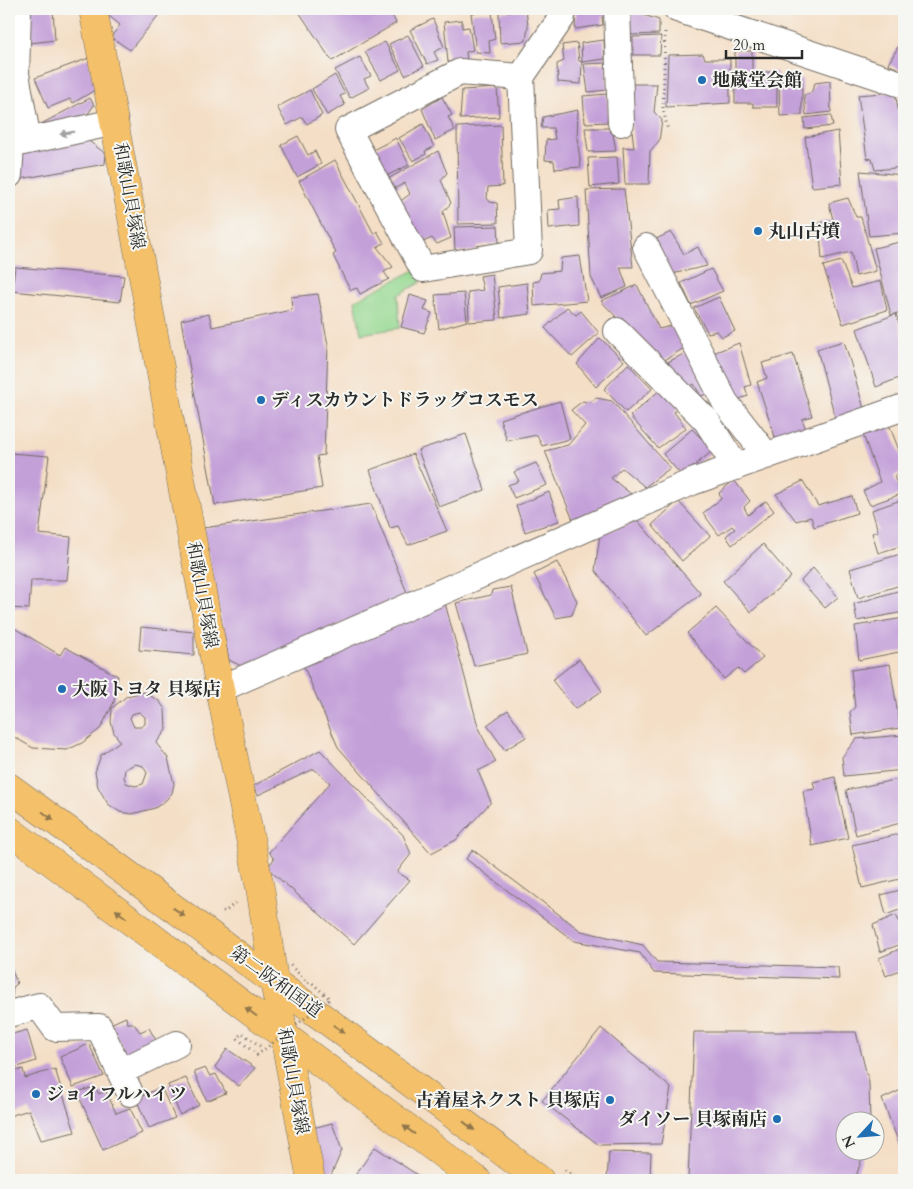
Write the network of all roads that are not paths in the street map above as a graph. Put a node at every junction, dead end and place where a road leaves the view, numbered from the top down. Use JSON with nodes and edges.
{"nodes":[{"id":1,"x":18,"y":9,"type":"edge"},
{"id":2,"x":93,"y":9,"type":"edge"},
{"id":3,"x":562,"y":9,"type":"edge"},
{"id":4,"x":617,"y":9,"type":"edge"},
{"id":5,"x":671,"y":18,"type":"edge"},
{"id":6,"x":521,"y":77,"type":"junction"},
{"id":7,"x":904,"y":85,"type":"edge"},
{"id":8,"x":115,"y":122,"type":"junction"},
{"id":9,"x":621,"y":123,"type":"dead end"},
{"id":10,"x":16,"y":144,"type":"edge"},
{"id":11,"x":9,"y":175,"type":"edge"},
{"id":12,"x":646,"y":247,"type":"dead end"},
{"id":13,"x":617,"y":331,"type":"dead end"},
{"id":14,"x":904,"y":407,"type":"edge"},
{"id":15,"x":767,"y":456,"type":"junction"},
{"id":16,"x":736,"y":466,"type":"junction"},
{"id":17,"x":220,"y":689,"type":"junction"},
{"id":18,"x":9,"y":787,"type":"edge"},
{"id":19,"x":9,"y":830,"type":"edge"},
{"id":20,"x":282,"y":973,"type":"junction"},
{"id":21,"x":9,"y":1014,"type":"edge"},
{"id":22,"x":273,"y":1042,"type":"junction"},
{"id":23,"x":177,"y":1044,"type":"dead end"},
{"id":24,"x":311,"y":1180,"type":"edge"},
{"id":25,"x":477,"y":1180,"type":"edge"},
{"id":26,"x":540,"y":1180,"type":"edge"}],
"edges":[{"from":1,"to":10,"type":"street"},
{"from":2,"to":8,"type":"main road","name":"和歌山貝塚線"},
{"from":3,"to":6,"type":"street"},
{"from":4,"to":9,"type":"street"},
{"from":5,"to":7,"type":"street"},
{"from":6,"to":6,"type":"street"},
{"from":8,"to":10,"type":"street","one_way":true},
{"from":8,"to":17,"type":"main road","name":"和歌山貝塚線"},
{"from":10,"to":11,"type":"street"},
{"from":12,"to":15,"type":"street"},
{"from":13,"to":16,"type":"street"},
{"from":14,"to":15,"type":"street"},
{"from":15,"to":16,"type":"street"},
{"from":16,"to":17,"type":"street"},
{"from":17,"to":20,"type":"main road","name":"和歌山貝塚線"},
{"from":18,"to":20,"type":"main road","name":"第二阪和国道","one_way":true},
{"from":22,"to":19,"type":"main road","one_way":true},
{"from":20,"to":22,"type":"main road","name":"和歌山貝塚線"},
{"from":20,"to":26,"type":"main road","name":"第二阪和国道","one_way":true},
{"from":21,"to":23,"type":"street"},
{"from":22,"to":24,"type":"main road","name":"和歌山貝塚線"},
{"from":25,"to":22,"type":"main road","one_way":true}]}
